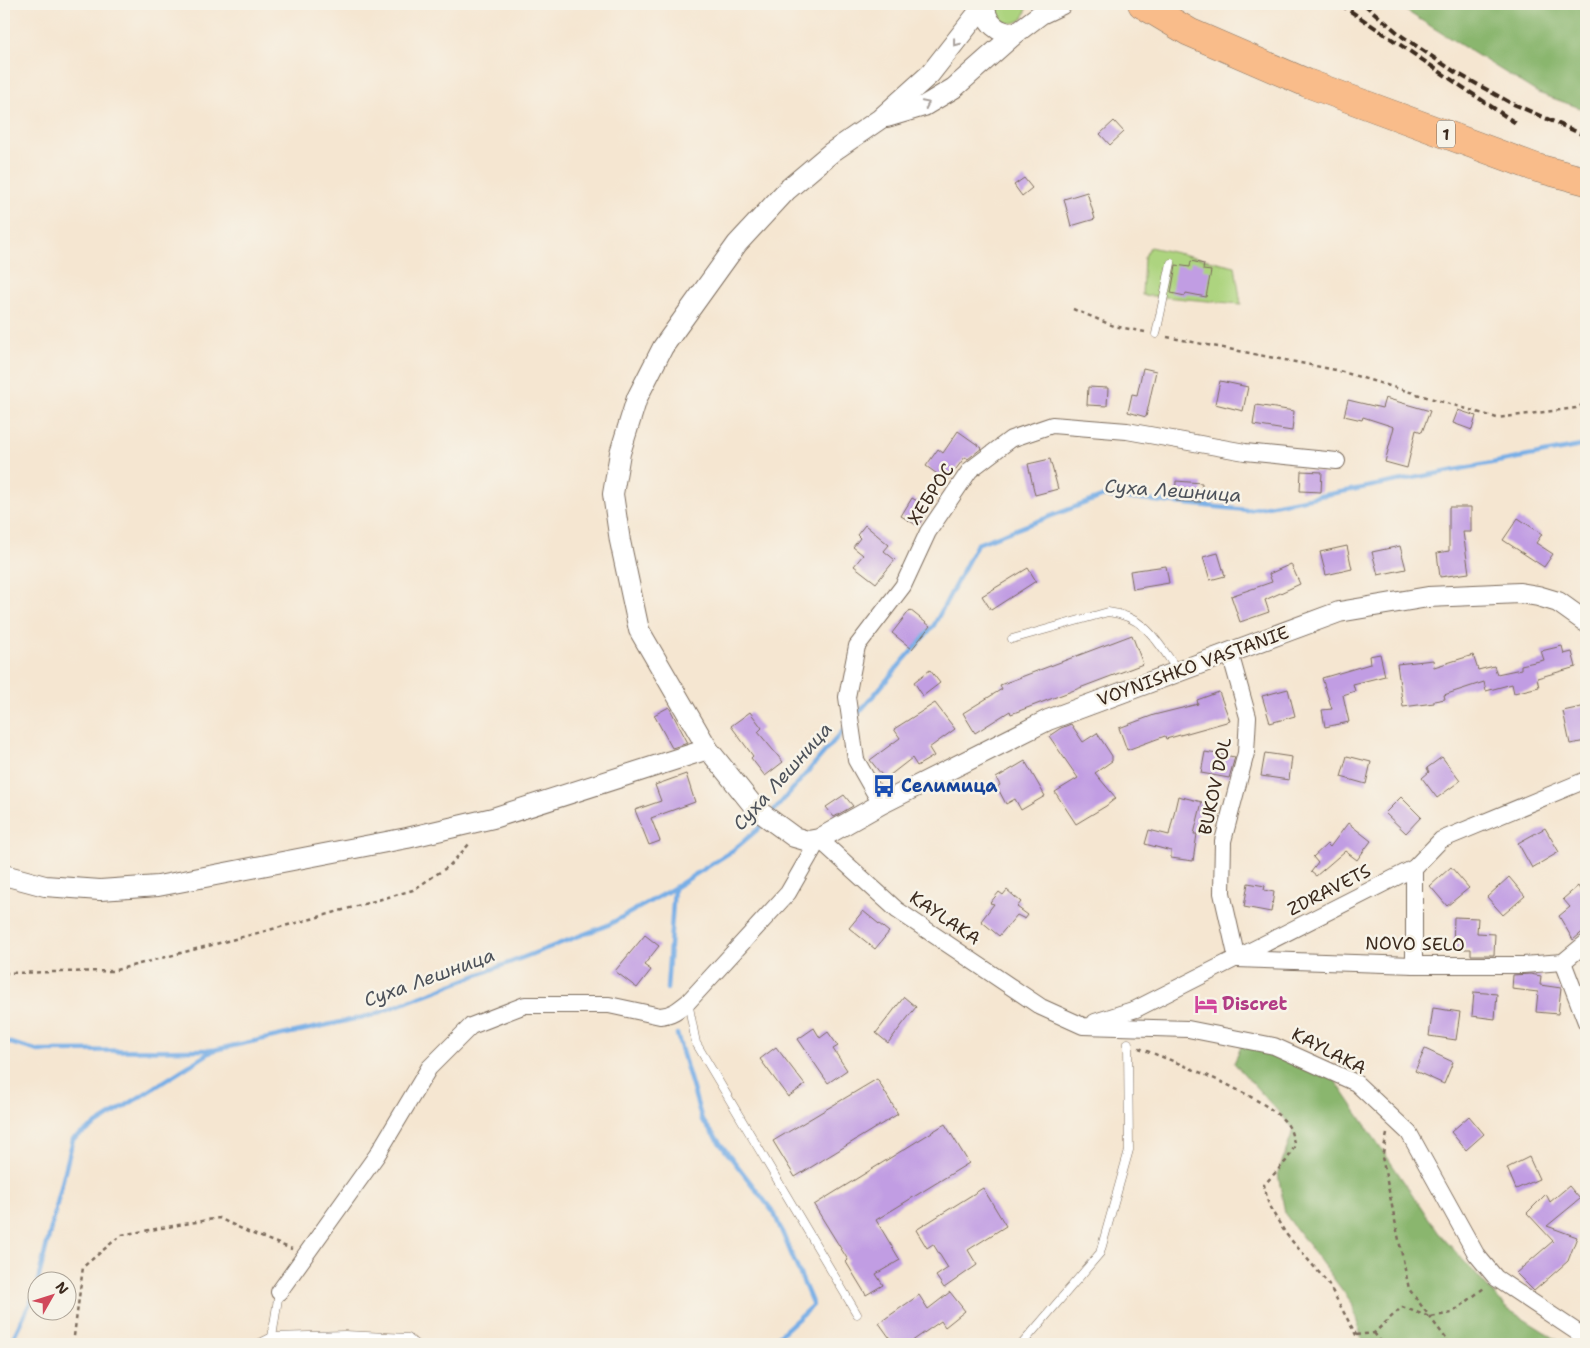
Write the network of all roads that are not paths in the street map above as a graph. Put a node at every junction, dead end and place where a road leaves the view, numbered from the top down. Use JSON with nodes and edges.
{"nodes":[{"id":1,"x":985,"y":4,"type":"edge"},
{"id":2,"x":1062,"y":4,"type":"edge"},
{"id":3,"x":1142,"y":4,"type":"edge"},
{"id":4,"x":1041,"y":9,"type":"edge"},
{"id":5,"x":1016,"y":33,"type":"junction"},
{"id":6,"x":880,"y":119,"type":"junction"},
{"id":7,"x":1586,"y":181,"type":"edge"},
{"id":8,"x":1171,"y":263,"type":"dead end"},
{"id":9,"x":1156,"y":334,"type":"road end"},
{"id":10,"x":1337,"y":461,"type":"dead end"},
{"id":11,"x":1586,"y":622,"type":"edge"},
{"id":12,"x":1012,"y":639,"type":"dead end"},
{"id":13,"x":1230,"y":653,"type":"junction"},
{"id":14,"x":1179,"y":672,"type":"junction"},
{"id":15,"x":708,"y":749,"type":"junction"},
{"id":16,"x":1586,"y":780,"type":"edge"},
{"id":17,"x":881,"y":804,"type":"junction"},
{"id":18,"x":819,"y":839,"type":"junction"},
{"id":19,"x":1414,"y":868,"type":"junction"},
{"id":20,"x":4,"y":875,"type":"edge"},
{"id":21,"x":1586,"y":943,"type":"edge"},
{"id":22,"x":1237,"y":959,"type":"junction"},
{"id":23,"x":1563,"y":962,"type":"junction"},
{"id":24,"x":1414,"y":965,"type":"junction"},
{"id":25,"x":688,"y":1002,"type":"junction"},
{"id":26,"x":1586,"y":1022,"type":"edge"},
{"id":27,"x":1083,"y":1026,"type":"junction"},
{"id":28,"x":1128,"y":1043,"type":"road end"},
{"id":29,"x":279,"y":1292,"type":"joint"},
{"id":30,"x":857,"y":1314,"type":"dead end"},
{"id":31,"x":1586,"y":1338,"type":"edge"},
{"id":32,"x":272,"y":1341,"type":"edge"},
{"id":33,"x":258,"y":1344,"type":"edge"},
{"id":34,"x":415,"y":1344,"type":"edge"},
{"id":35,"x":1022,"y":1344,"type":"edge"}],
"edges":[{"from":1,"to":5,"type":"street"},
{"from":1,"to":6,"type":"street","one_way":true},
{"from":2,"to":4,"type":"street"},
{"from":3,"to":7,"type":"highway","number":"1"},
{"from":4,"to":5,"type":"street"},
{"from":6,"to":5,"type":"street","one_way":true},
{"from":6,"to":15,"type":"street"},
{"from":8,"to":9,"type":"lane"},
{"from":10,"to":17,"type":"street","name":"ХЕБРОС"},
{"from":11,"to":13,"type":"street","name":"VOYNISHKO VASTANIE"},
{"from":12,"to":14,"type":"lane"},
{"from":13,"to":14,"type":"street","name":"VOYNISHKO VASTANIE"},
{"from":13,"to":22,"type":"street","name":"BUKOV DOL"},
{"from":14,"to":17,"type":"street","name":"VOYNISHKO VASTANIE"},
{"from":15,"to":18,"type":"street"},
{"from":15,"to":20,"type":"street"},
{"from":16,"to":19,"type":"street","name":"ZDRAVETS"},
{"from":17,"to":18,"type":"street","name":"VOYNISHKO VASTANIE"},
{"from":18,"to":25,"type":"street"},
{"from":18,"to":27,"type":"street","name":"KAYLAKA"},
{"from":19,"to":22,"type":"street","name":"ZDRAVETS"},
{"from":19,"to":24,"type":"street"},
{"from":21,"to":23,"type":"street"},
{"from":22,"to":24,"type":"street","name":"NOVO SELO"},
{"from":22,"to":27,"type":"street","name":"ZDRAVETS"},
{"from":23,"to":24,"type":"street","name":"NOVO SELO"},
{"from":23,"to":26,"type":"street"},
{"from":25,"to":29,"type":"street"},
{"from":25,"to":30,"type":"lane"},
{"from":27,"to":31,"type":"street","name":"KAYLAKA"},
{"from":28,"to":35,"type":"lane"},
{"from":29,"to":32,"type":"lane"},
{"from":32,"to":33,"type":"lane"},
{"from":32,"to":34,"type":"lane"}]}
